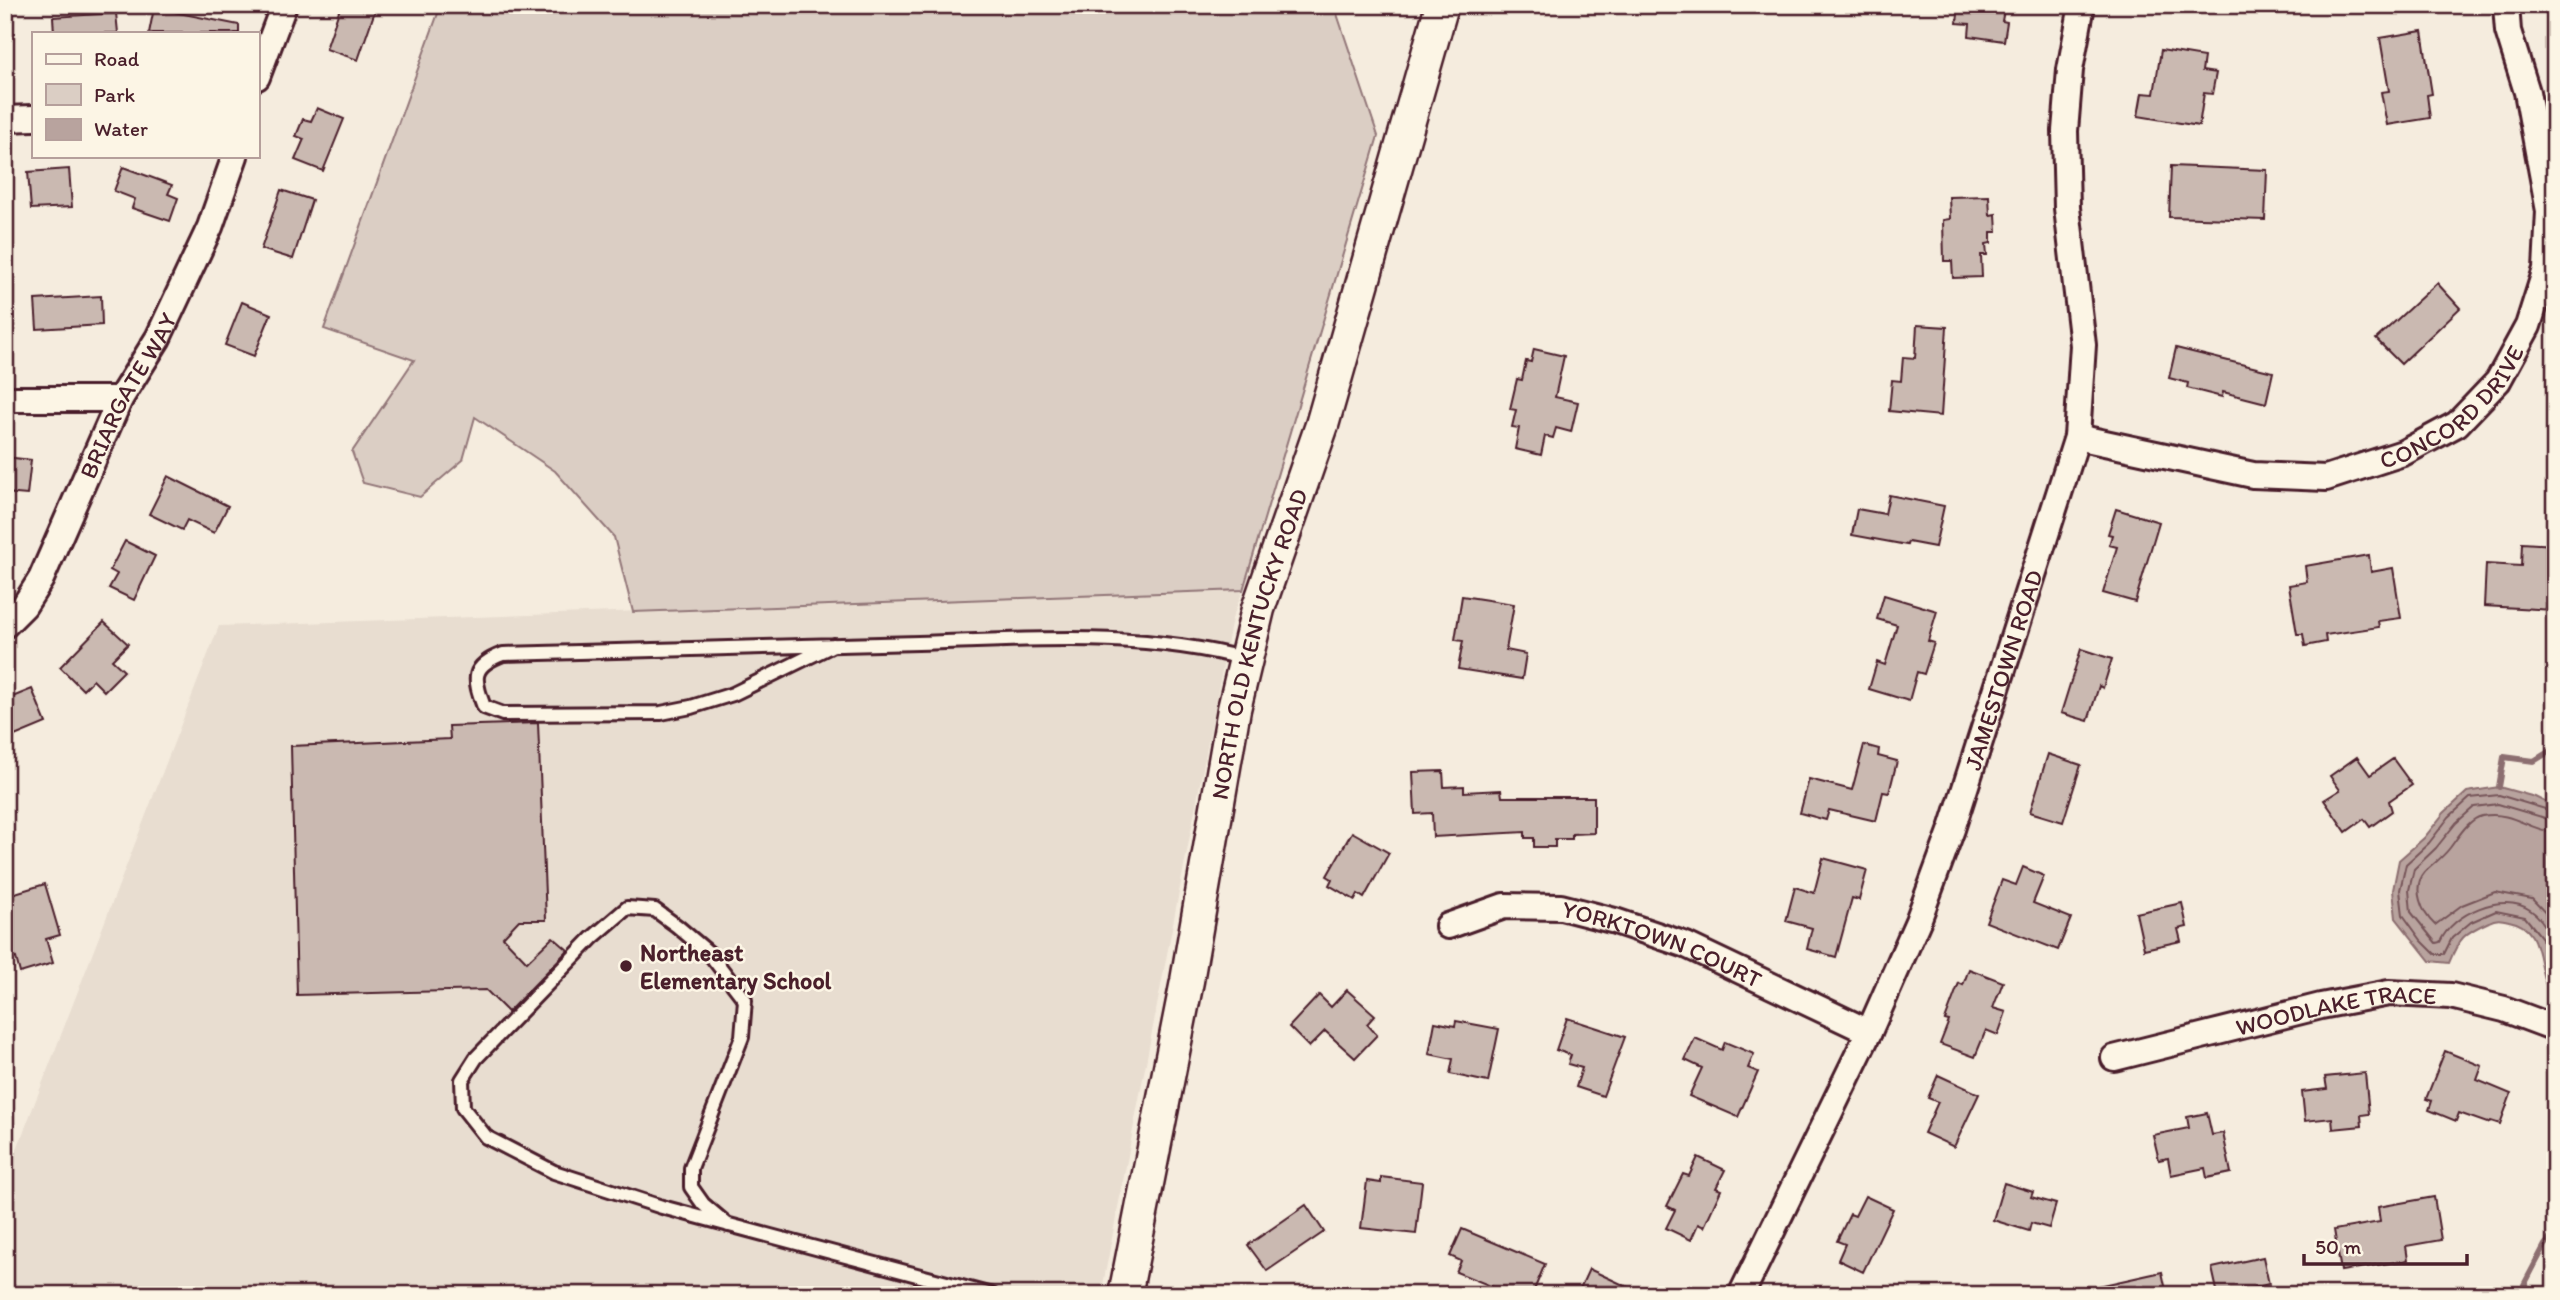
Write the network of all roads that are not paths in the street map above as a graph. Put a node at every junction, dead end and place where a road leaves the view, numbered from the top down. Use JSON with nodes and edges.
{"nodes":[{"id":1,"x":284,"y":5,"type":"edge"},
{"id":2,"x":1442,"y":5,"type":"edge"},
{"id":3,"x":2082,"y":5,"type":"edge"},
{"id":4,"x":2506,"y":5,"type":"edge"},
{"id":5,"x":259,"y":72,"type":"edge"},
{"id":6,"x":32,"y":118,"type":"edge"},
{"id":7,"x":5,"y":120,"type":"edge"},
{"id":8,"x":233,"y":158,"type":"edge"},
{"id":9,"x":5,"y":399,"type":"edge"},
{"id":10,"x":120,"y":399,"type":"junction"},
{"id":11,"x":2077,"y":437,"type":"junction"},
{"id":12,"x":5,"y":625,"type":"edge"},
{"id":13,"x":833,"y":645,"type":"junction"},
{"id":14,"x":1246,"y":659,"type":"junction"},
{"id":15,"x":1447,"y":926,"type":"dead end"},
{"id":16,"x":2555,"y":1028,"type":"edge"},
{"id":17,"x":1869,"y":1032,"type":"junction"},
{"id":18,"x":2114,"y":1058,"type":"dead end"},
{"id":19,"x":728,"y":1225,"type":"junction"},
{"id":20,"x":992,"y":1295,"type":"edge"},
{"id":21,"x":1125,"y":1295,"type":"edge"},
{"id":22,"x":1741,"y":1295,"type":"edge"}],
"edges":[{"from":1,"to":5,"type":"street"},
{"from":2,"to":14,"type":"street","name":"NORTH OLD KENTUCKY ROAD"},
{"from":3,"to":11,"type":"street","name":"JAMESTOWN ROAD"},
{"from":4,"to":11,"type":"street","name":"CONCORD DRIVE"},
{"from":6,"to":7,"type":"street"},
{"from":8,"to":10,"type":"street","name":"BRIARGATE WAY"},
{"from":9,"to":10,"type":"street"},
{"from":10,"to":12,"type":"street","name":"BRIARGATE WAY"},
{"from":11,"to":17,"type":"street","name":"JAMESTOWN ROAD"},
{"from":13,"to":13,"type":"lane"},
{"from":13,"to":14,"type":"lane"},
{"from":14,"to":21,"type":"street","name":"NORTH OLD KENTUCKY ROAD"},
{"from":15,"to":17,"type":"street","name":"YORKTOWN COURT"},
{"from":16,"to":18,"type":"street","name":"WOODLAKE TRACE"},
{"from":17,"to":22,"type":"street","name":"JAMESTOWN ROAD"},
{"from":19,"to":19,"type":"lane"},
{"from":19,"to":20,"type":"lane"}]}
